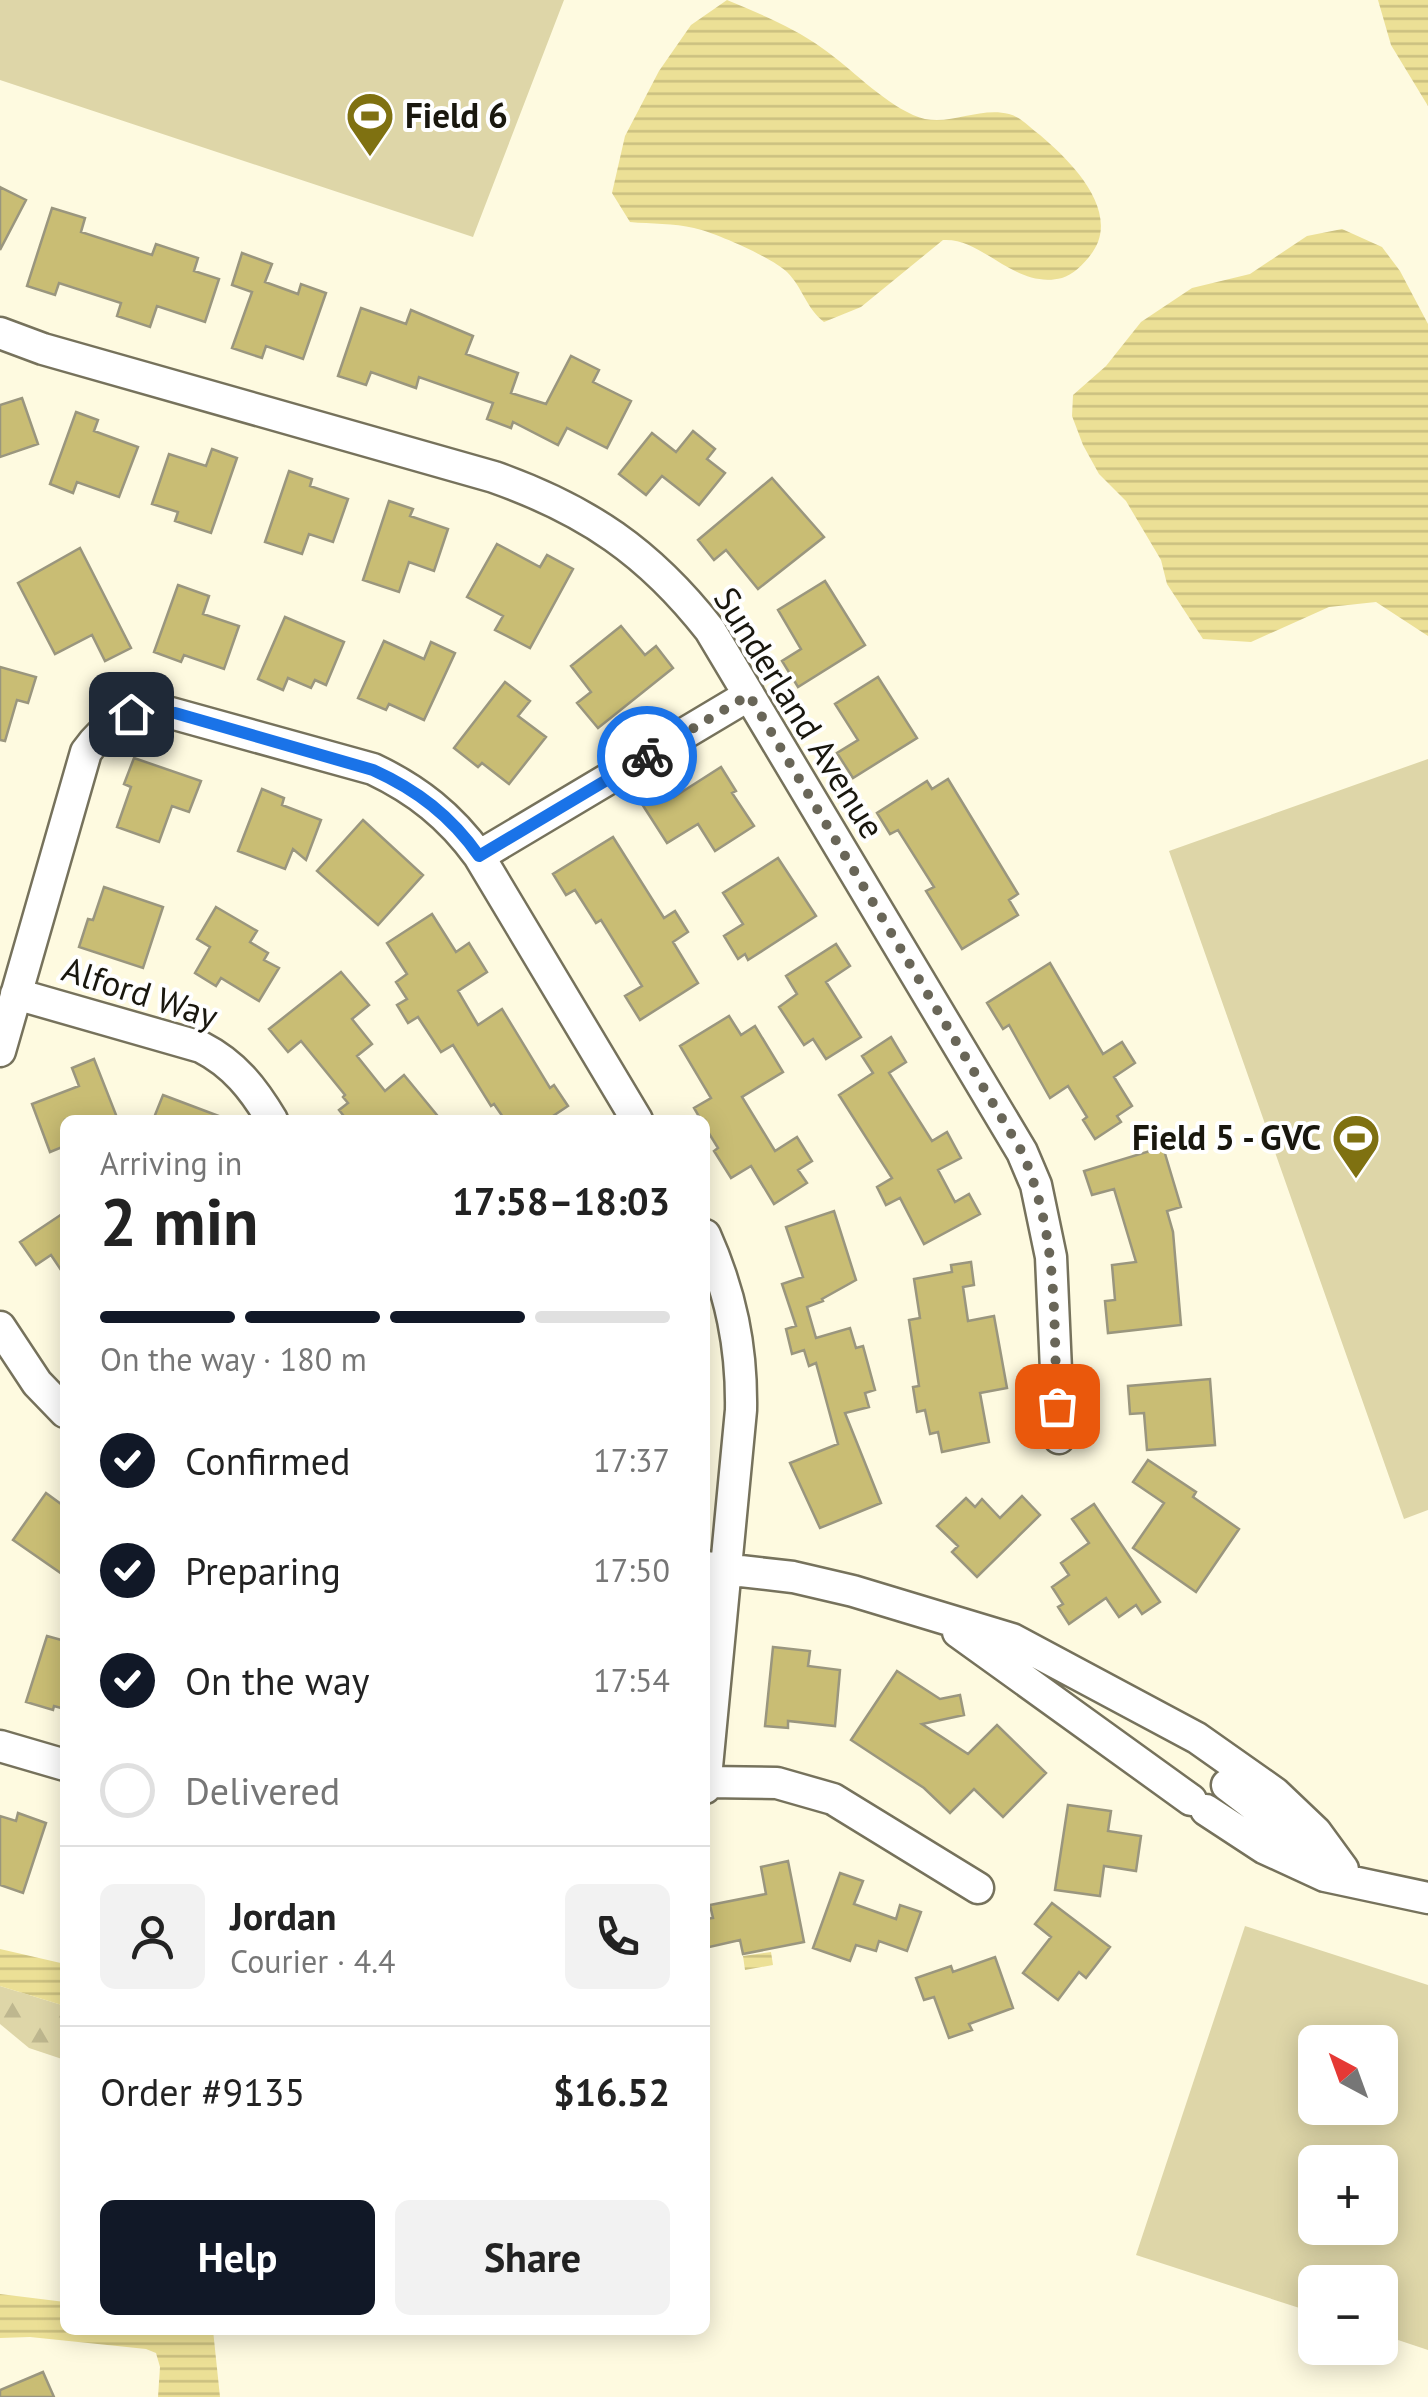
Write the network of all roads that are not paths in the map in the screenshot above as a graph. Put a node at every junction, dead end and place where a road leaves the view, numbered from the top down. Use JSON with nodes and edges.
{"nodes":[{"id":1,"x":0,"y":333,"type":"edge"},
{"id":2,"x":749,"y":695,"type":"junction"},
{"id":3,"x":479,"y":856,"type":"junction"},
{"id":4,"x":16,"y":994,"type":"junction"},
{"id":5,"x":0,"y":1051,"type":"edge"},
{"id":6,"x":269,"y":1115,"type":"edge"},
{"id":7,"x":634,"y":1115,"type":"edge"},
{"id":8,"x":710,"y":1245,"type":"edge"},
{"id":9,"x":0,"y":1327,"type":"edge"},
{"id":10,"x":60,"y":1407,"type":"edge"},
{"id":11,"x":1058,"y":1438,"type":"dead end"},
{"id":12,"x":716,"y":1567,"type":"edge"},
{"id":13,"x":943,"y":1621,"type":"junction"},
{"id":14,"x":1088,"y":1678,"type":"junction"},
{"id":15,"x":710,"y":1698,"type":"edge"},
{"id":16,"x":0,"y":1746,"type":"edge"},
{"id":17,"x":60,"y":1764,"type":"edge"},
{"id":18,"x":710,"y":1785,"type":"edge"},
{"id":19,"x":1343,"y":1869,"type":"junction"},
{"id":20,"x":1375,"y":1886,"type":"junction"},
{"id":21,"x":978,"y":1888,"type":"dead end"},
{"id":22,"x":1428,"y":1898,"type":"edge"}],
"edges":[{"from":1,"to":2,"type":"street","name":"Sunderland Avenue"},
{"from":2,"to":3,"type":"street"},
{"from":2,"to":11,"type":"street","name":"Sunderland Avenue"},
{"from":3,"to":4,"type":"street"},
{"from":3,"to":7,"type":"street"},
{"from":4,"to":5,"type":"street"},
{"from":4,"to":6,"type":"street","name":"Alford Way"},
{"from":8,"to":12,"type":"street"},
{"from":9,"to":10,"type":"street"},
{"from":12,"to":13,"type":"street"},
{"from":12,"to":15,"type":"street"},
{"from":13,"to":14,"type":"street"},
{"from":13,"to":20,"type":"street"},
{"from":14,"to":19,"type":"street"},
{"from":14,"to":19,"type":"street"},
{"from":16,"to":17,"type":"street"},
{"from":18,"to":21,"type":"street"},
{"from":19,"to":20,"type":"street"},
{"from":20,"to":22,"type":"street"}]}
